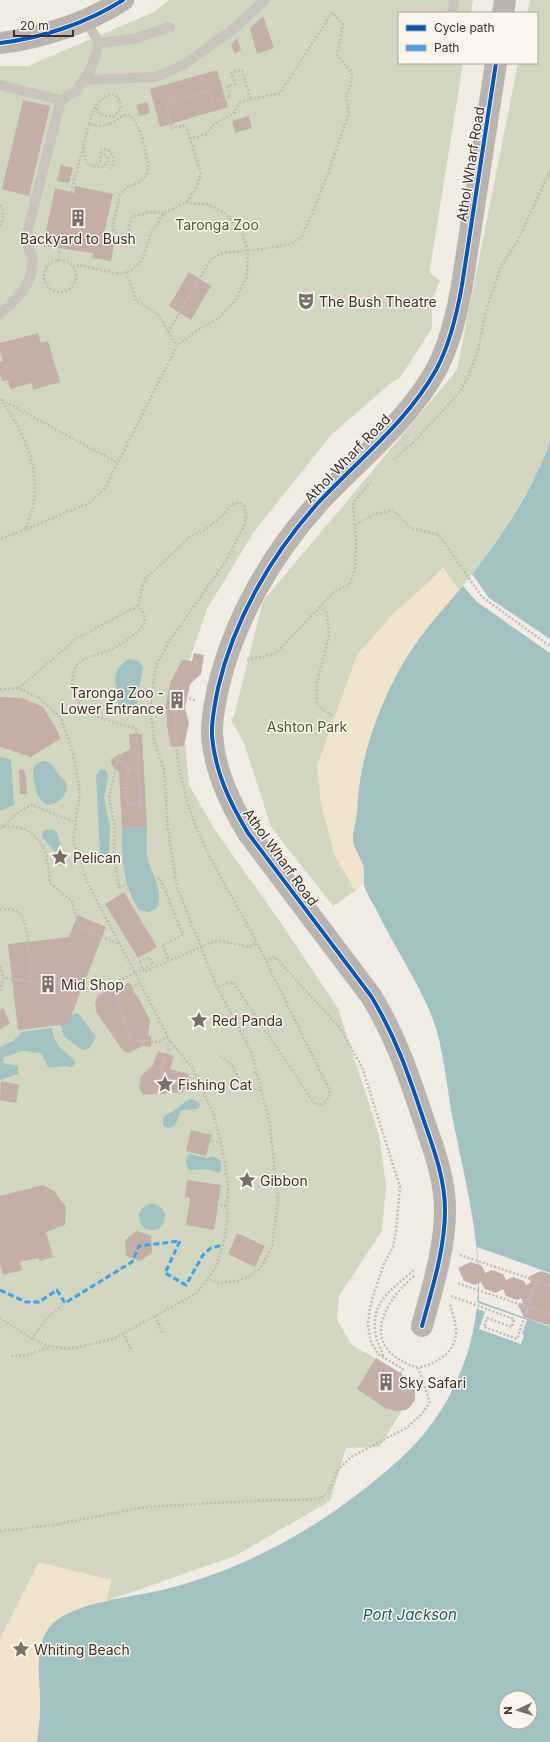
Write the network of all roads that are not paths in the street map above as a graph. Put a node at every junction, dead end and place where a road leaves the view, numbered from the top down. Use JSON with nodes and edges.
{"nodes":[{"id":1,"x":123,"y":0,"type":"edge"},
{"id":2,"x":265,"y":0,"type":"edge"},
{"id":3,"x":454,"y":0,"type":"edge"},
{"id":4,"x":505,"y":0,"type":"edge"},
{"id":5,"x":452,"y":12,"type":"edge"},
{"id":6,"x":504,"y":12,"type":"edge"},
{"id":7,"x":85,"y":19,"type":"junction"},
{"id":8,"x":170,"y":27,"type":"dead end"},
{"id":9,"x":0,"y":43,"type":"edge"},
{"id":10,"x":99,"y":43,"type":"junction"},
{"id":11,"x":496,"y":64,"type":"edge"},
{"id":12,"x":83,"y":80,"type":"junction"},
{"id":13,"x":0,"y":85,"type":"edge"},
{"id":14,"x":61,"y":100,"type":"junction"},
{"id":15,"x":0,"y":314,"type":"edge"},
{"id":16,"x":422,"y":1326,"type":"dead end"}],
"edges":[{"from":1,"to":7,"type":"main road"},
{"from":2,"to":12,"type":"lane"},
{"from":3,"to":5,"type":"lane"},
{"from":4,"to":6,"type":"main road"},
{"from":7,"to":9,"type":"main road"},
{"from":7,"to":10,"type":"lane"},
{"from":8,"to":10,"type":"lane"},
{"from":10,"to":12,"type":"lane"},
{"from":11,"to":16,"type":"main road","name":"Athol Wharf Road"},
{"from":12,"to":14,"type":"lane"},
{"from":13,"to":14,"type":"lane"},
{"from":14,"to":15,"type":"lane"}]}
